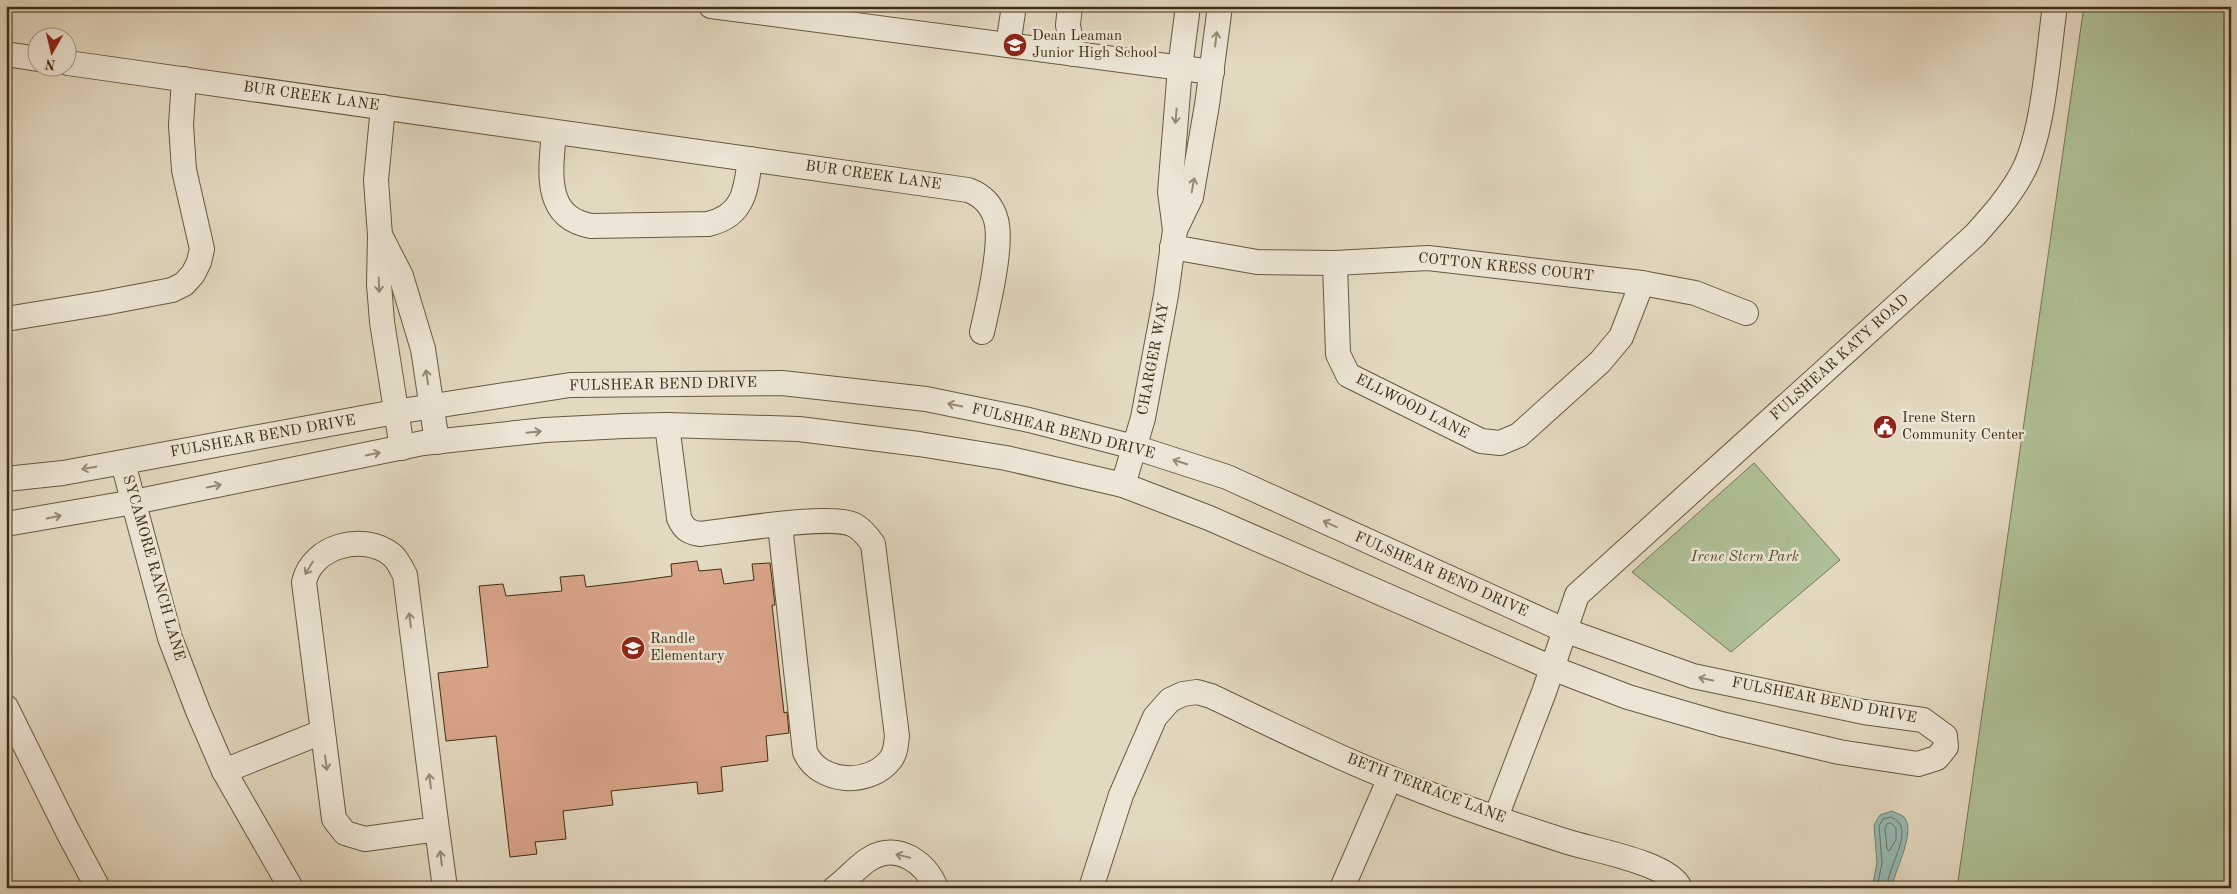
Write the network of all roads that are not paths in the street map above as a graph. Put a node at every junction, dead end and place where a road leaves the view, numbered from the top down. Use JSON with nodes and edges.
{"nodes":[{"id":1,"x":711,"y":6,"type":"edge"},
{"id":2,"x":1014,"y":6,"type":"edge"},
{"id":3,"x":1070,"y":6,"type":"edge"},
{"id":4,"x":1188,"y":6,"type":"edge"},
{"id":5,"x":1220,"y":6,"type":"edge"},
{"id":6,"x":2055,"y":6,"type":"edge"},
{"id":7,"x":1008,"y":45,"type":"junction"},
{"id":8,"x":6,"y":54,"type":"edge"},
{"id":9,"x":1073,"y":54,"type":"junction"},
{"id":10,"x":28,"y":57,"type":"edge"},
{"id":11,"x":78,"y":64,"type":"edge"},
{"id":12,"x":1180,"y":68,"type":"junction"},
{"id":13,"x":1212,"y":72,"type":"junction"},
{"id":14,"x":184,"y":79,"type":"junction"},
{"id":15,"x":384,"y":107,"type":"junction"},
{"id":16,"x":554,"y":132,"type":"junction"},
{"id":17,"x":750,"y":159,"type":"junction"},
{"id":18,"x":380,"y":236,"type":"junction"},
{"id":19,"x":1173,"y":239,"type":"junction"},
{"id":20,"x":1335,"y":263,"type":"junction"},
{"id":21,"x":1642,"y":283,"type":"junction"},
{"id":22,"x":1746,"y":313,"type":"dead end"},
{"id":23,"x":6,"y":319,"type":"edge"},
{"id":24,"x":982,"y":332,"type":"dead end"},
{"id":25,"x":432,"y":406,"type":"junction"},
{"id":26,"x":395,"y":412,"type":"junction"},
{"id":27,"x":667,"y":425,"type":"junction"},
{"id":28,"x":437,"y":442,"type":"junction"},
{"id":29,"x":1134,"y":447,"type":"junction"},
{"id":30,"x":402,"y":448,"type":"junction"},
{"id":31,"x":123,"y":463,"type":"junction"},
{"id":32,"x":6,"y":479,"type":"edge"},
{"id":33,"x":1123,"y":485,"type":"junction"},
{"id":34,"x":134,"y":502,"type":"junction"},
{"id":35,"x":6,"y":524,"type":"edge"},
{"id":36,"x":780,"y":525,"type":"junction"},
{"id":37,"x":1564,"y":630,"type":"junction"},
{"id":38,"x":1552,"y":668,"type":"junction"},
{"id":39,"x":6,"y":707,"type":"edge"},
{"id":40,"x":322,"y":732,"type":"junction"},
{"id":41,"x":224,"y":771,"type":"junction"},
{"id":42,"x":1390,"y":778,"type":"junction"},
{"id":43,"x":1496,"y":817,"type":"junction"},
{"id":44,"x":437,"y":829,"type":"junction"},
{"id":45,"x":1679,"y":885,"type":"edge"},
{"id":46,"x":98,"y":888,"type":"edge"},
{"id":47,"x":291,"y":888,"type":"edge"},
{"id":48,"x":445,"y":888,"type":"edge"},
{"id":49,"x":835,"y":888,"type":"edge"},
{"id":50,"x":936,"y":888,"type":"edge"},
{"id":51,"x":1091,"y":888,"type":"edge"},
{"id":52,"x":1342,"y":888,"type":"edge"}],
"edges":[{"from":1,"to":7,"type":"street"},
{"from":2,"to":7,"type":"street"},
{"from":3,"to":9,"type":"street"},
{"from":4,"to":12,"type":"street","name":"CHARGER WAY"},
{"from":13,"to":5,"type":"street","name":"CHARGER WAY","one_way":true},
{"from":6,"to":37,"type":"street","name":"FULSHEAR KATY ROAD"},
{"from":7,"to":9,"type":"street"},
{"from":8,"to":10,"type":"street"},
{"from":9,"to":12,"type":"street"},
{"from":11,"to":14,"type":"street","name":"BUR CREEK LANE"},
{"from":12,"to":13,"type":"street"},
{"from":12,"to":19,"type":"street","name":"CHARGER WAY","one_way":true},
{"from":19,"to":13,"type":"street","name":"CHARGER WAY","one_way":true},
{"from":14,"to":15,"type":"street","name":"BUR CREEK LANE"},
{"from":14,"to":23,"type":"street"},
{"from":15,"to":16,"type":"street","name":"BUR CREEK LANE"},
{"from":15,"to":18,"type":"street"},
{"from":16,"to":17,"type":"street","name":"BUR CREEK LANE"},
{"from":16,"to":17,"type":"street"},
{"from":17,"to":24,"type":"street","name":"BUR CREEK LANE"},
{"from":25,"to":18,"type":"street","one_way":true},
{"from":18,"to":26,"type":"street","one_way":true},
{"from":19,"to":20,"type":"street","name":"COTTON KRESS COURT"},
{"from":19,"to":29,"type":"street","name":"CHARGER WAY"},
{"from":20,"to":21,"type":"street","name":"COTTON KRESS COURT"},
{"from":20,"to":21,"type":"street","name":"ELLWOOD LANE"},
{"from":21,"to":22,"type":"street","name":"COTTON KRESS COURT"},
{"from":25,"to":26,"type":"street","name":"FULSHEAR BEND DRIVE"},
{"from":25,"to":28,"type":"street"},
{"from":29,"to":25,"type":"street","name":"FULSHEAR BEND DRIVE","one_way":true},
{"from":26,"to":30,"type":"street"},
{"from":26,"to":31,"type":"street","name":"FULSHEAR BEND DRIVE"},
{"from":28,"to":27,"type":"street","name":"FULSHEAR BEND DRIVE","one_way":true},
{"from":27,"to":33,"type":"street","name":"FULSHEAR BEND DRIVE"},
{"from":27,"to":36,"type":"street"},
{"from":28,"to":30,"type":"street","name":"FULSHEAR BEND DRIVE"},
{"from":29,"to":33,"type":"street","name":"CHARGER WAY"},
{"from":37,"to":29,"type":"street","name":"FULSHEAR BEND DRIVE","one_way":true},
{"from":34,"to":30,"type":"street","name":"FULSHEAR BEND DRIVE","one_way":true},
{"from":31,"to":32,"type":"street","name":"FULSHEAR BEND DRIVE","one_way":true},
{"from":31,"to":34,"type":"street","name":"SYCAMORE RANCH LANE"},
{"from":33,"to":38,"type":"street","name":"FULSHEAR BEND DRIVE"},
{"from":35,"to":34,"type":"street","name":"FULSHEAR BEND DRIVE","one_way":true},
{"from":34,"to":41,"type":"street","name":"SYCAMORE RANCH LANE"},
{"from":36,"to":36,"type":"street"},
{"from":37,"to":38,"type":"street","name":"FULSHEAR KATY ROAD"},
{"from":38,"to":37,"type":"street","name":"FULSHEAR BEND DRIVE","one_way":true},
{"from":38,"to":43,"type":"street","name":"FULSHEAR KATY ROAD"},
{"from":39,"to":46,"type":"street"},
{"from":40,"to":41,"type":"street"},
{"from":40,"to":44,"type":"street","one_way":true},
{"from":44,"to":40,"type":"street","one_way":true},
{"from":41,"to":47,"type":"street","name":"SYCAMORE RANCH LANE"},
{"from":42,"to":43,"type":"street","name":"BETH TERRACE LANE"},
{"from":42,"to":51,"type":"street","name":"BETH TERRACE LANE"},
{"from":42,"to":52,"type":"street"},
{"from":43,"to":45,"type":"street","name":"BETH TERRACE LANE"},
{"from":48,"to":44,"type":"street","one_way":true},
{"from":50,"to":49,"type":"street","one_way":true}]}
